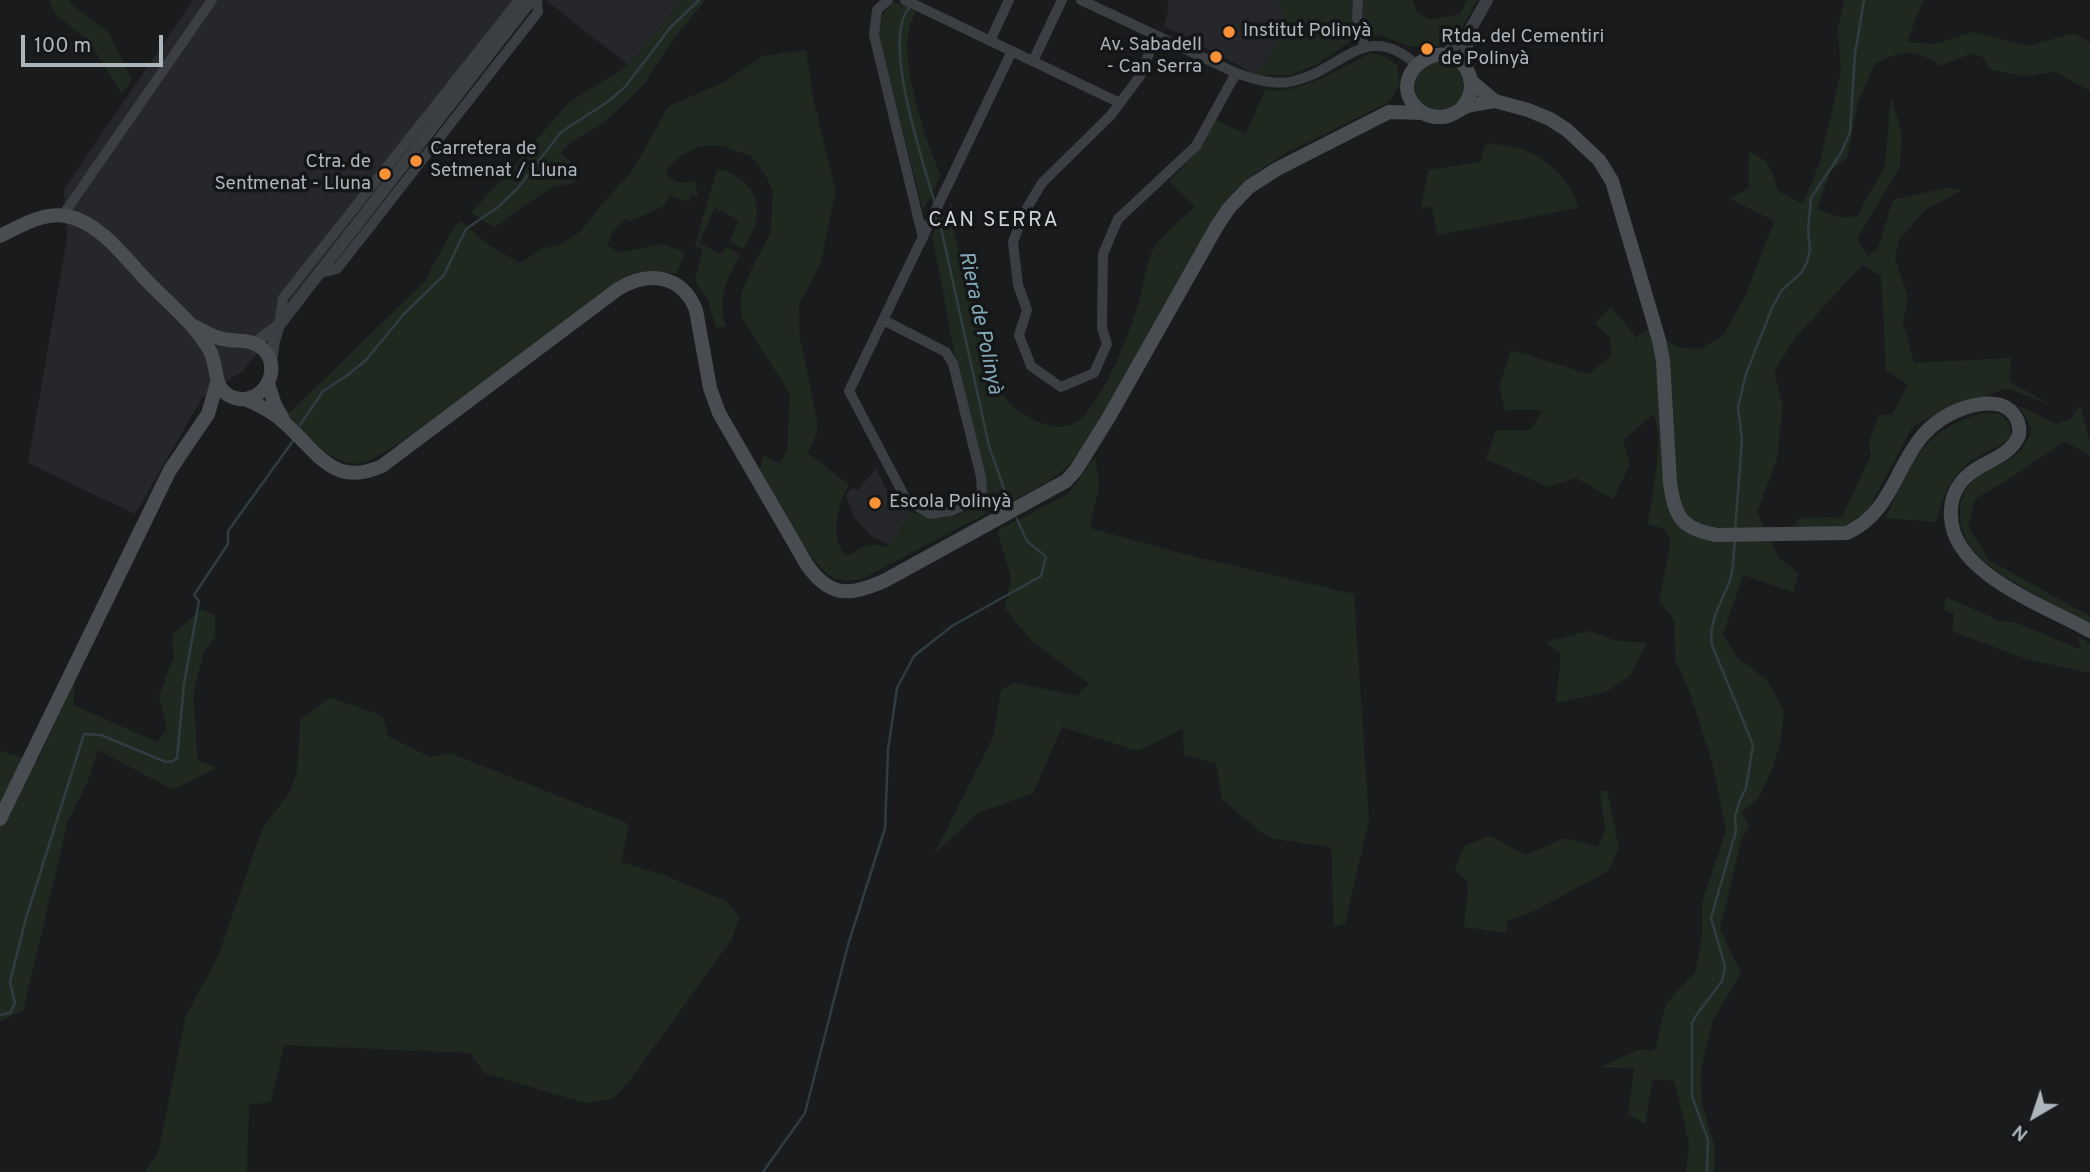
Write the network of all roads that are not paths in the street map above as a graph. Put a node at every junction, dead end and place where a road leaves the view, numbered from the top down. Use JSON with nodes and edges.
{"nodes":[{"id":1,"x":212,"y":0,"type":"edge"},
{"id":2,"x":519,"y":0,"type":"edge"},
{"id":3,"x":531,"y":0,"type":"edge"},
{"id":4,"x":537,"y":0,"type":"edge"},
{"id":5,"x":888,"y":0,"type":"edge"},
{"id":6,"x":905,"y":0,"type":"edge"},
{"id":7,"x":1009,"y":0,"type":"edge"},
{"id":8,"x":1062,"y":0,"type":"edge"},
{"id":9,"x":1081,"y":0,"type":"edge"},
{"id":10,"x":1358,"y":0,"type":"edge"},
{"id":11,"x":1487,"y":0,"type":"edge"},
{"id":12,"x":1469,"y":32,"type":"junction"},
{"id":13,"x":1156,"y":35,"type":"junction"},
{"id":14,"x":990,"y":41,"type":"junction"},
{"id":15,"x":1364,"y":46,"type":"junction"},
{"id":16,"x":1012,"y":51,"type":"junction"},
{"id":17,"x":1445,"y":55,"type":"junction"},
{"id":18,"x":1033,"y":61,"type":"junction"},
{"id":19,"x":1417,"y":65,"type":"junction"},
{"id":20,"x":1236,"y":73,"type":"junction"},
{"id":21,"x":1467,"y":74,"type":"junction"},
{"id":22,"x":1408,"y":87,"type":"junction"},
{"id":23,"x":1495,"y":101,"type":"junction"},
{"id":24,"x":1120,"y":103,"type":"junction"},
{"id":25,"x":1461,"y":109,"type":"junction"},
{"id":26,"x":1389,"y":112,"type":"junction"},
{"id":27,"x":1423,"y":113,"type":"junction"},
{"id":28,"x":63,"y":215,"type":"junction"},
{"id":29,"x":0,"y":236,"type":"edge"},
{"id":30,"x":923,"y":237,"type":"junction"},
{"id":31,"x":321,"y":273,"type":"junction"},
{"id":32,"x":883,"y":320,"type":"junction"},
{"id":33,"x":190,"y":324,"type":"junction"},
{"id":34,"x":279,"y":325,"type":"junction"},
{"id":35,"x":234,"y":342,"type":"junction"},
{"id":36,"x":255,"y":343,"type":"junction"},
{"id":37,"x":271,"y":362,"type":"junction"},
{"id":38,"x":214,"y":365,"type":"junction"},
{"id":39,"x":217,"y":383,"type":"junction"},
{"id":40,"x":268,"y":384,"type":"junction"},
{"id":41,"x":240,"y":398,"type":"junction"},
{"id":42,"x":208,"y":414,"type":"junction"},
{"id":43,"x":285,"y":423,"type":"junction"},
{"id":44,"x":2090,"y":631,"type":"edge"},
{"id":45,"x":0,"y":820,"type":"edge"}],
"edges":[{"from":1,"to":28,"type":"street"},
{"from":2,"to":34,"type":"street"},
{"from":3,"to":31,"type":"street"},
{"from":4,"to":31,"type":"street"},
{"from":5,"to":30,"type":"street"},
{"from":6,"to":14,"type":"street"},
{"from":7,"to":14,"type":"street"},
{"from":8,"to":18,"type":"street"},
{"from":9,"to":13,"type":"street"},
{"from":10,"to":15,"type":"street"},
{"from":11,"to":12,"type":"street"},
{"from":12,"to":17,"type":"street"},
{"from":12,"to":21,"type":"street"},
{"from":13,"to":20,"type":"street"},
{"from":13,"to":24,"type":"street"},
{"from":14,"to":16,"type":"street"},
{"from":15,"to":19,"type":"street"},
{"from":15,"to":20,"type":"street"},
{"from":16,"to":18,"type":"street"},
{"from":16,"to":30,"type":"street"},
{"from":17,"to":19,"type":"main road"},
{"from":17,"to":21,"type":"main road"},
{"from":18,"to":24,"type":"street"},
{"from":19,"to":22,"type":"main road"},
{"from":20,"to":24,"type":"street"},
{"from":21,"to":23,"type":"main road"},
{"from":21,"to":25,"type":"main road"},
{"from":22,"to":26,"type":"main road"},
{"from":22,"to":27,"type":"main road"},
{"from":23,"to":25,"type":"main road"},
{"from":23,"to":44,"type":"main road"},
{"from":25,"to":27,"type":"main road"},
{"from":26,"to":27,"type":"main road"},
{"from":26,"to":43,"type":"main road"},
{"from":28,"to":29,"type":"main road"},
{"from":28,"to":33,"type":"main road"},
{"from":30,"to":32,"type":"street"},
{"from":31,"to":34,"type":"street"},
{"from":32,"to":32,"type":"street"},
{"from":33,"to":35,"type":"main road"},
{"from":33,"to":38,"type":"main road"},
{"from":34,"to":36,"type":"street"},
{"from":34,"to":37,"type":"street"},
{"from":35,"to":36,"type":"main road"},
{"from":35,"to":38,"type":"main road"},
{"from":36,"to":37,"type":"main road"},
{"from":37,"to":40,"type":"main road"},
{"from":38,"to":39,"type":"main road"},
{"from":39,"to":41,"type":"main road"},
{"from":39,"to":42,"type":"main road"},
{"from":40,"to":41,"type":"main road"},
{"from":40,"to":43,"type":"main road"},
{"from":41,"to":42,"type":"main road"},
{"from":41,"to":43,"type":"main road"},
{"from":42,"to":45,"type":"main road"}]}
